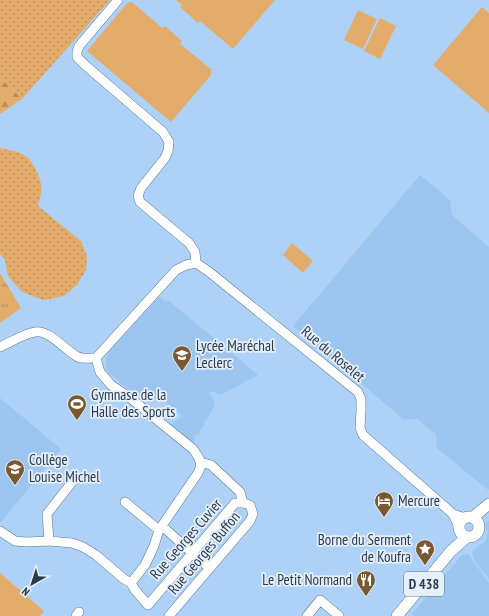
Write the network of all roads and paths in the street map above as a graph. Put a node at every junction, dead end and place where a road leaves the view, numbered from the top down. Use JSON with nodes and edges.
{"nodes":[{"id":1,"x":118,"y":0,"type":"edge"},
{"id":2,"x":196,"y":263,"type":"junction"},
{"id":3,"x":0,"y":347,"type":"edge"},
{"id":4,"x":96,"y":358,"type":"junction"},
{"id":5,"x":200,"y":462,"type":"junction"},
{"id":6,"x":76,"y":477,"type":"dead end"},
{"id":7,"x":125,"y":502,"type":"dead end"},
{"id":8,"x":247,"y":504,"type":"junction"},
{"id":9,"x":489,"y":504,"type":"edge"},
{"id":10,"x":489,"y":509,"type":"edge"},
{"id":11,"x":467,"y":526,"type":"junction"},
{"id":12,"x":160,"y":528,"type":"junction"},
{"id":13,"x":0,"y":531,"type":"edge"},
{"id":14,"x":49,"y":541,"type":"junction"},
{"id":15,"x":192,"y":553,"type":"junction"},
{"id":16,"x":209,"y":568,"type":"junction"},
{"id":17,"x":131,"y":583,"type":"junction"},
{"id":18,"x":169,"y":616,"type":"edge"},
{"id":19,"x":306,"y":616,"type":"edge"},
{"id":20,"x":339,"y":616,"type":"edge"},
{"id":21,"x":397,"y":616,"type":"edge"}],
"edges":[{"from":1,"to":2,"type":"street"},
{"from":2,"to":4,"type":"street"},
{"from":2,"to":11,"type":"street","name":"Rue du Roselet"},
{"from":3,"to":4,"type":"street"},
{"from":4,"to":5,"type":"street"},
{"from":5,"to":8,"type":"street"},
{"from":5,"to":12,"type":"street"},
{"from":6,"to":14,"type":"street"},
{"from":7,"to":12,"type":"street"},
{"from":8,"to":15,"type":"street","name":"Rue Georges Cuvier"},
{"from":8,"to":16,"type":"street","name":"Rue Georges Buffon"},
{"from":9,"to":11,"type":"main road"},
{"from":10,"to":11,"type":"main road"},
{"from":11,"to":21,"type":"main road","number":"D 438"},
{"from":12,"to":15,"type":"street"},
{"from":12,"to":17,"type":"street"},
{"from":13,"to":14,"type":"street"},
{"from":14,"to":17,"type":"street"},
{"from":15,"to":16,"type":"street"},
{"from":15,"to":17,"type":"street","name":"Rue Georges Cuvier"},
{"from":16,"to":18,"type":"street","name":"Rue Georges Buffon"},
{"from":19,"to":20,"type":"street"}]}
